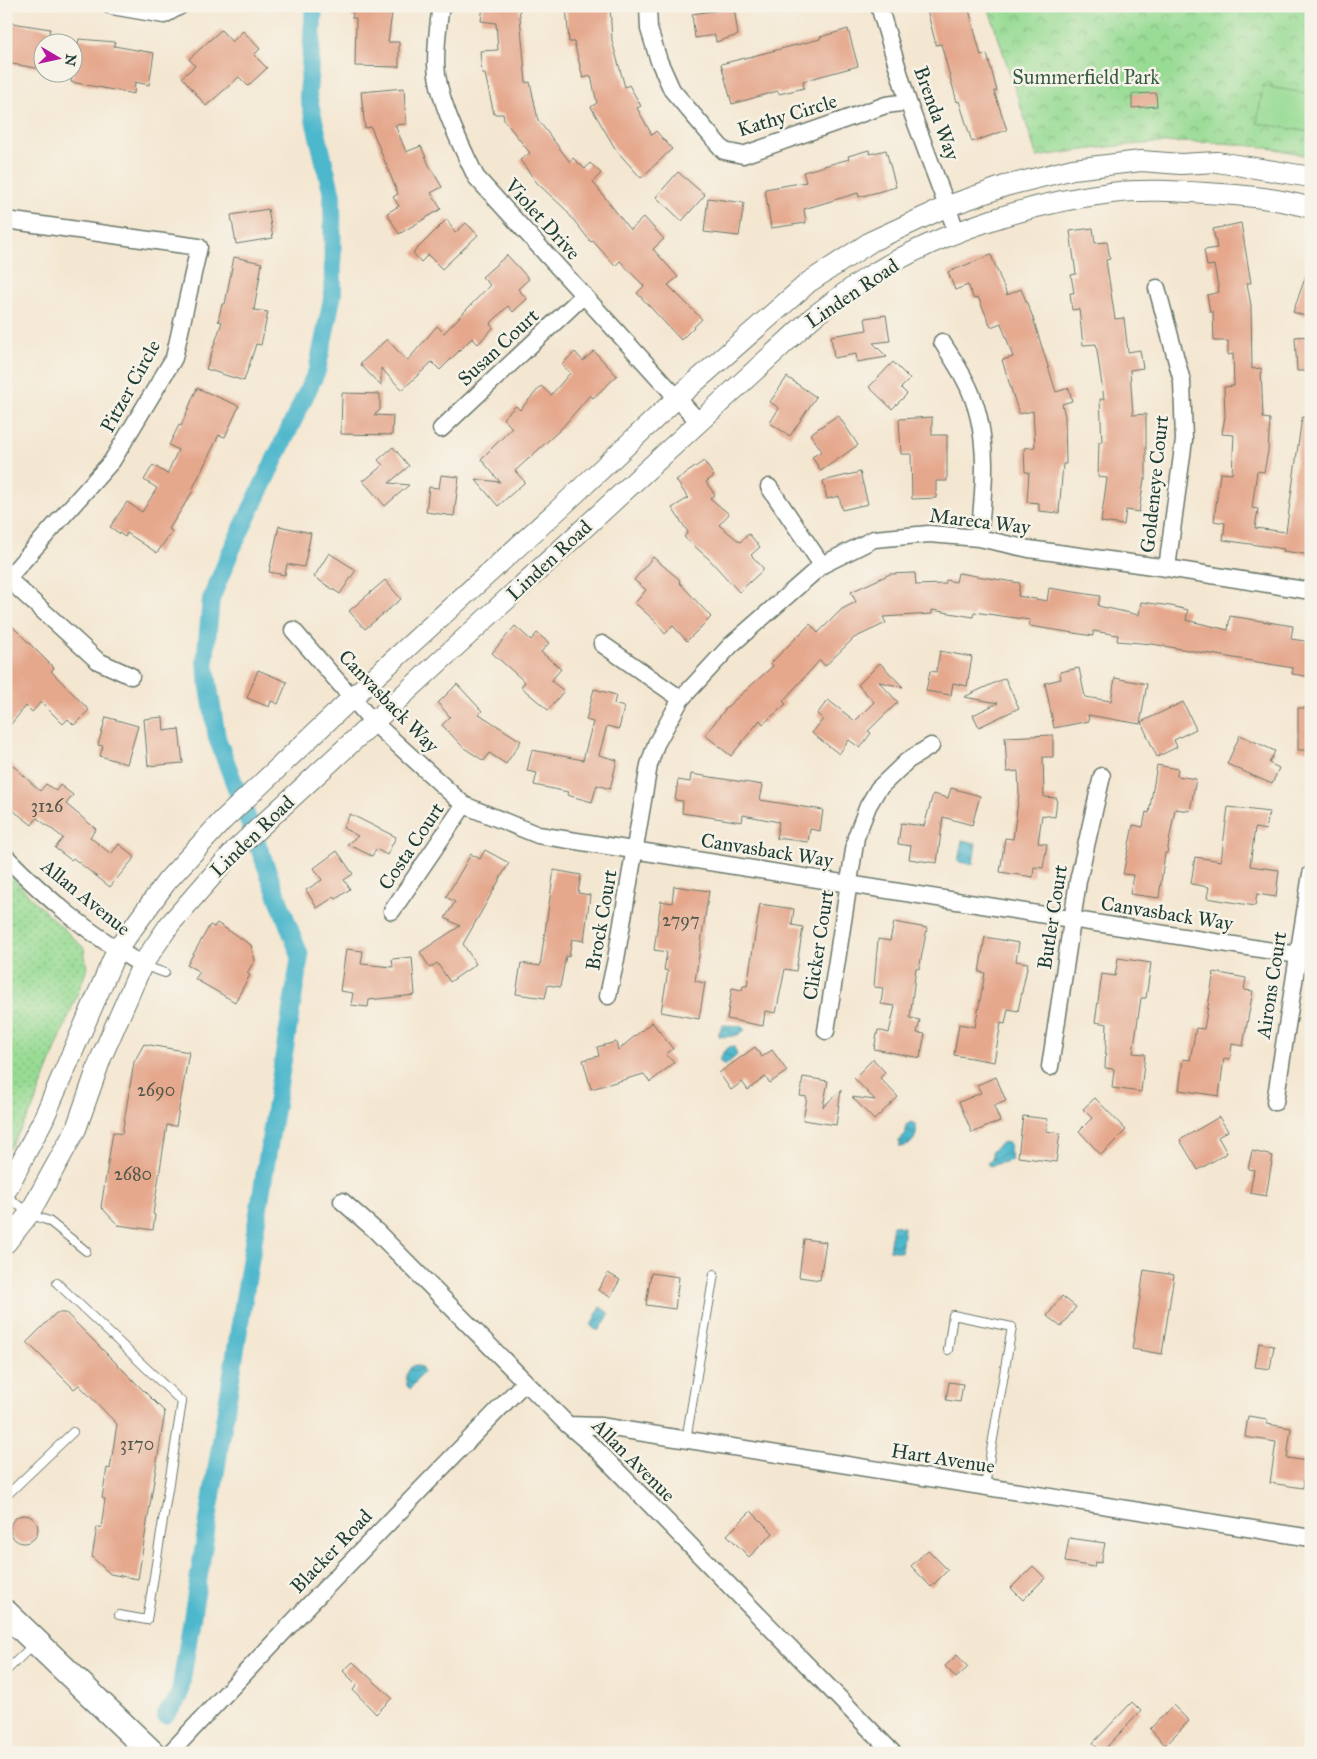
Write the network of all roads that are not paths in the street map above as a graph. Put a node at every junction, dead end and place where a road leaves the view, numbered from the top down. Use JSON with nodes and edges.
{"nodes":[{"id":1,"x":112,"y":6,"type":"edge"},
{"id":2,"x":441,"y":6,"type":"edge"},
{"id":3,"x":648,"y":6,"type":"edge"},
{"id":4,"x":879,"y":6,"type":"edge"},
{"id":5,"x":180,"y":7,"type":"edge"},
{"id":6,"x":908,"y":102,"type":"junction"},
{"id":7,"x":1311,"y":177,"type":"edge"},
{"id":8,"x":948,"y":206,"type":"junction"},
{"id":9,"x":1311,"y":208,"type":"edge"},
{"id":10,"x":6,"y":220,"type":"edge"},
{"id":11,"x":957,"y":233,"type":"junction"},
{"id":12,"x":1157,"y":288,"type":"dead end"},
{"id":13,"x":584,"y":295,"type":"junction"},
{"id":14,"x":942,"y":342,"type":"dead end"},
{"id":15,"x":677,"y":398,"type":"junction"},
{"id":16,"x":699,"y":422,"type":"junction"},
{"id":17,"x":441,"y":430,"type":"dead end"},
{"id":18,"x":769,"y":487,"type":"dead end"},
{"id":19,"x":979,"y":538,"type":"junction"},
{"id":20,"x":822,"y":565,"type":"junction"},
{"id":21,"x":1167,"y":568,"type":"junction"},
{"id":22,"x":7,"y":579,"type":"edge"},
{"id":23,"x":1311,"y":591,"type":"edge"},
{"id":24,"x":293,"y":630,"type":"dead end"},
{"id":25,"x":602,"y":644,"type":"dead end"},
{"id":26,"x":132,"y":676,"type":"dead end"},
{"id":27,"x":353,"y":697,"type":"junction"},
{"id":28,"x":681,"y":699,"type":"junction"},
{"id":29,"x":373,"y":722,"type":"junction"},
{"id":30,"x":931,"y":746,"type":"dead end"},
{"id":31,"x":1102,"y":776,"type":"dead end"},
{"id":32,"x":464,"y":804,"type":"junction"},
{"id":33,"x":635,"y":850,"type":"junction"},
{"id":34,"x":6,"y":857,"type":"edge"},
{"id":35,"x":1311,"y":874,"type":"edge"},
{"id":36,"x":849,"y":884,"type":"junction"},
{"id":37,"x":392,"y":911,"type":"dead end"},
{"id":38,"x":1073,"y":919,"type":"junction"},
{"id":39,"x":117,"y":950,"type":"junction"},
{"id":40,"x":1304,"y":956,"type":"edge"},
{"id":41,"x":142,"y":965,"type":"junction"},
{"id":42,"x":165,"y":974,"type":"dead end"},
{"id":43,"x":608,"y":996,"type":"dead end"},
{"id":44,"x":826,"y":1031,"type":"dead end"},
{"id":45,"x":1050,"y":1067,"type":"dead end"},
{"id":46,"x":1274,"y":1102,"type":"dead end"},
{"id":47,"x":6,"y":1191,"type":"edge"},
{"id":48,"x":6,"y":1195,"type":"edge"},
{"id":49,"x":342,"y":1201,"type":"dead end"},
{"id":50,"x":29,"y":1214,"type":"junction"},
{"id":51,"x":6,"y":1243,"type":"edge"},
{"id":52,"x":86,"y":1251,"type":"dead end"},
{"id":53,"x":714,"y":1274,"type":"dead end"},
{"id":54,"x":57,"y":1283,"type":"dead end"},
{"id":55,"x":948,"y":1350,"type":"dead end"},
{"id":56,"x":525,"y":1382,"type":"junction"},
{"id":57,"x":568,"y":1425,"type":"junction"},
{"id":58,"x":73,"y":1432,"type":"dead end"},
{"id":59,"x":686,"y":1440,"type":"junction"},
{"id":60,"x":985,"y":1486,"type":"junction"},
{"id":61,"x":6,"y":1496,"type":"edge"},
{"id":62,"x":1311,"y":1538,"type":"edge"},
{"id":63,"x":6,"y":1613,"type":"edge"},
{"id":64,"x":119,"y":1615,"type":"dead end"},
{"id":65,"x":36,"y":1642,"type":"junction"},
{"id":66,"x":6,"y":1671,"type":"edge"},
{"id":67,"x":152,"y":1753,"type":"edge"},
{"id":68,"x":170,"y":1753,"type":"edge"},
{"id":69,"x":893,"y":1753,"type":"edge"}],
"edges":[{"from":1,"to":5,"type":"street"},
{"from":2,"to":13,"type":"street","name":"Violet Drive"},
{"from":3,"to":6,"type":"street","name":"Kathy Circle"},
{"from":4,"to":6,"type":"street","name":"Brenda Way"},
{"from":6,"to":8,"type":"street","name":"Brenda Way"},
{"from":7,"to":8,"type":"street","name":"Linden Road"},
{"from":8,"to":11,"type":"street","name":"Brenda Way"},
{"from":8,"to":15,"type":"street","name":"Linden Road"},
{"from":9,"to":11,"type":"street","name":"Linden Road"},
{"from":10,"to":22,"type":"street","name":"Pitzer Circle"},
{"from":11,"to":16,"type":"street","name":"Linden Road"},
{"from":12,"to":21,"type":"street","name":"Goldeneye Court"},
{"from":13,"to":15,"type":"street","name":"Violet Drive"},
{"from":13,"to":17,"type":"street","name":"Susan Court"},
{"from":14,"to":19,"type":"street"},
{"from":15,"to":16,"type":"street","name":"Violet Drive"},
{"from":15,"to":27,"type":"street","name":"Linden Road"},
{"from":16,"to":29,"type":"street","name":"Linden Road"},
{"from":18,"to":20,"type":"street"},
{"from":19,"to":20,"type":"street","name":"Mareca Way"},
{"from":19,"to":21,"type":"street","name":"Mareca Way"},
{"from":20,"to":28,"type":"street","name":"Mareca Way"},
{"from":21,"to":23,"type":"street","name":"Mareca Way"},
{"from":22,"to":26,"type":"street"},
{"from":24,"to":27,"type":"street","name":"Canvasback Way"},
{"from":25,"to":28,"type":"street"},
{"from":27,"to":29,"type":"street","name":"Canvasback Way"},
{"from":27,"to":39,"type":"street","name":"Linden Road"},
{"from":28,"to":33,"type":"street","name":"Mareca Way"},
{"from":29,"to":32,"type":"street","name":"Canvasback Way"},
{"from":29,"to":41,"type":"street","name":"Linden Road"},
{"from":30,"to":36,"type":"street","name":"Clicker Court"},
{"from":31,"to":38,"type":"street","name":"Butler Court"},
{"from":32,"to":33,"type":"street","name":"Canvasback Way"},
{"from":32,"to":37,"type":"street","name":"Costa Court"},
{"from":33,"to":36,"type":"street","name":"Canvasback Way"},
{"from":33,"to":43,"type":"street","name":"Brock Court"},
{"from":34,"to":39,"type":"street","name":"Allan Avenue"},
{"from":35,"to":40,"type":"street","name":"Airons Court"},
{"from":36,"to":38,"type":"street","name":"Canvasback Way"},
{"from":36,"to":44,"type":"street","name":"Clicker Court"},
{"from":38,"to":40,"type":"street","name":"Canvasback Way"},
{"from":38,"to":45,"type":"street","name":"Butler Court"},
{"from":39,"to":41,"type":"street","name":"Allan Avenue"},
{"from":39,"to":47,"type":"street","name":"Linden Road"},
{"from":40,"to":46,"type":"street","name":"Airons Court"},
{"from":41,"to":42,"type":"lane"},
{"from":41,"to":50,"type":"street","name":"Linden Road"},
{"from":48,"to":50,"type":"lane"},
{"from":49,"to":56,"type":"street","name":"Allan Avenue"},
{"from":50,"to":51,"type":"street","name":"Linden Road"},
{"from":50,"to":52,"type":"lane"},
{"from":53,"to":59,"type":"lane"},
{"from":54,"to":64,"type":"lane"},
{"from":55,"to":60,"type":"lane"},
{"from":56,"to":57,"type":"street","name":"Allan Avenue"},
{"from":56,"to":68,"type":"street","name":"Blacker Road"},
{"from":57,"to":59,"type":"street","name":"Hart Avenue"},
{"from":57,"to":69,"type":"street","name":"Allan Avenue"},
{"from":58,"to":61,"type":"lane"},
{"from":59,"to":60,"type":"street","name":"Hart Avenue"},
{"from":60,"to":62,"type":"street","name":"Hart Avenue"},
{"from":63,"to":65,"type":"main road"},
{"from":65,"to":66,"type":"lane"},
{"from":65,"to":67,"type":"main road"}]}
